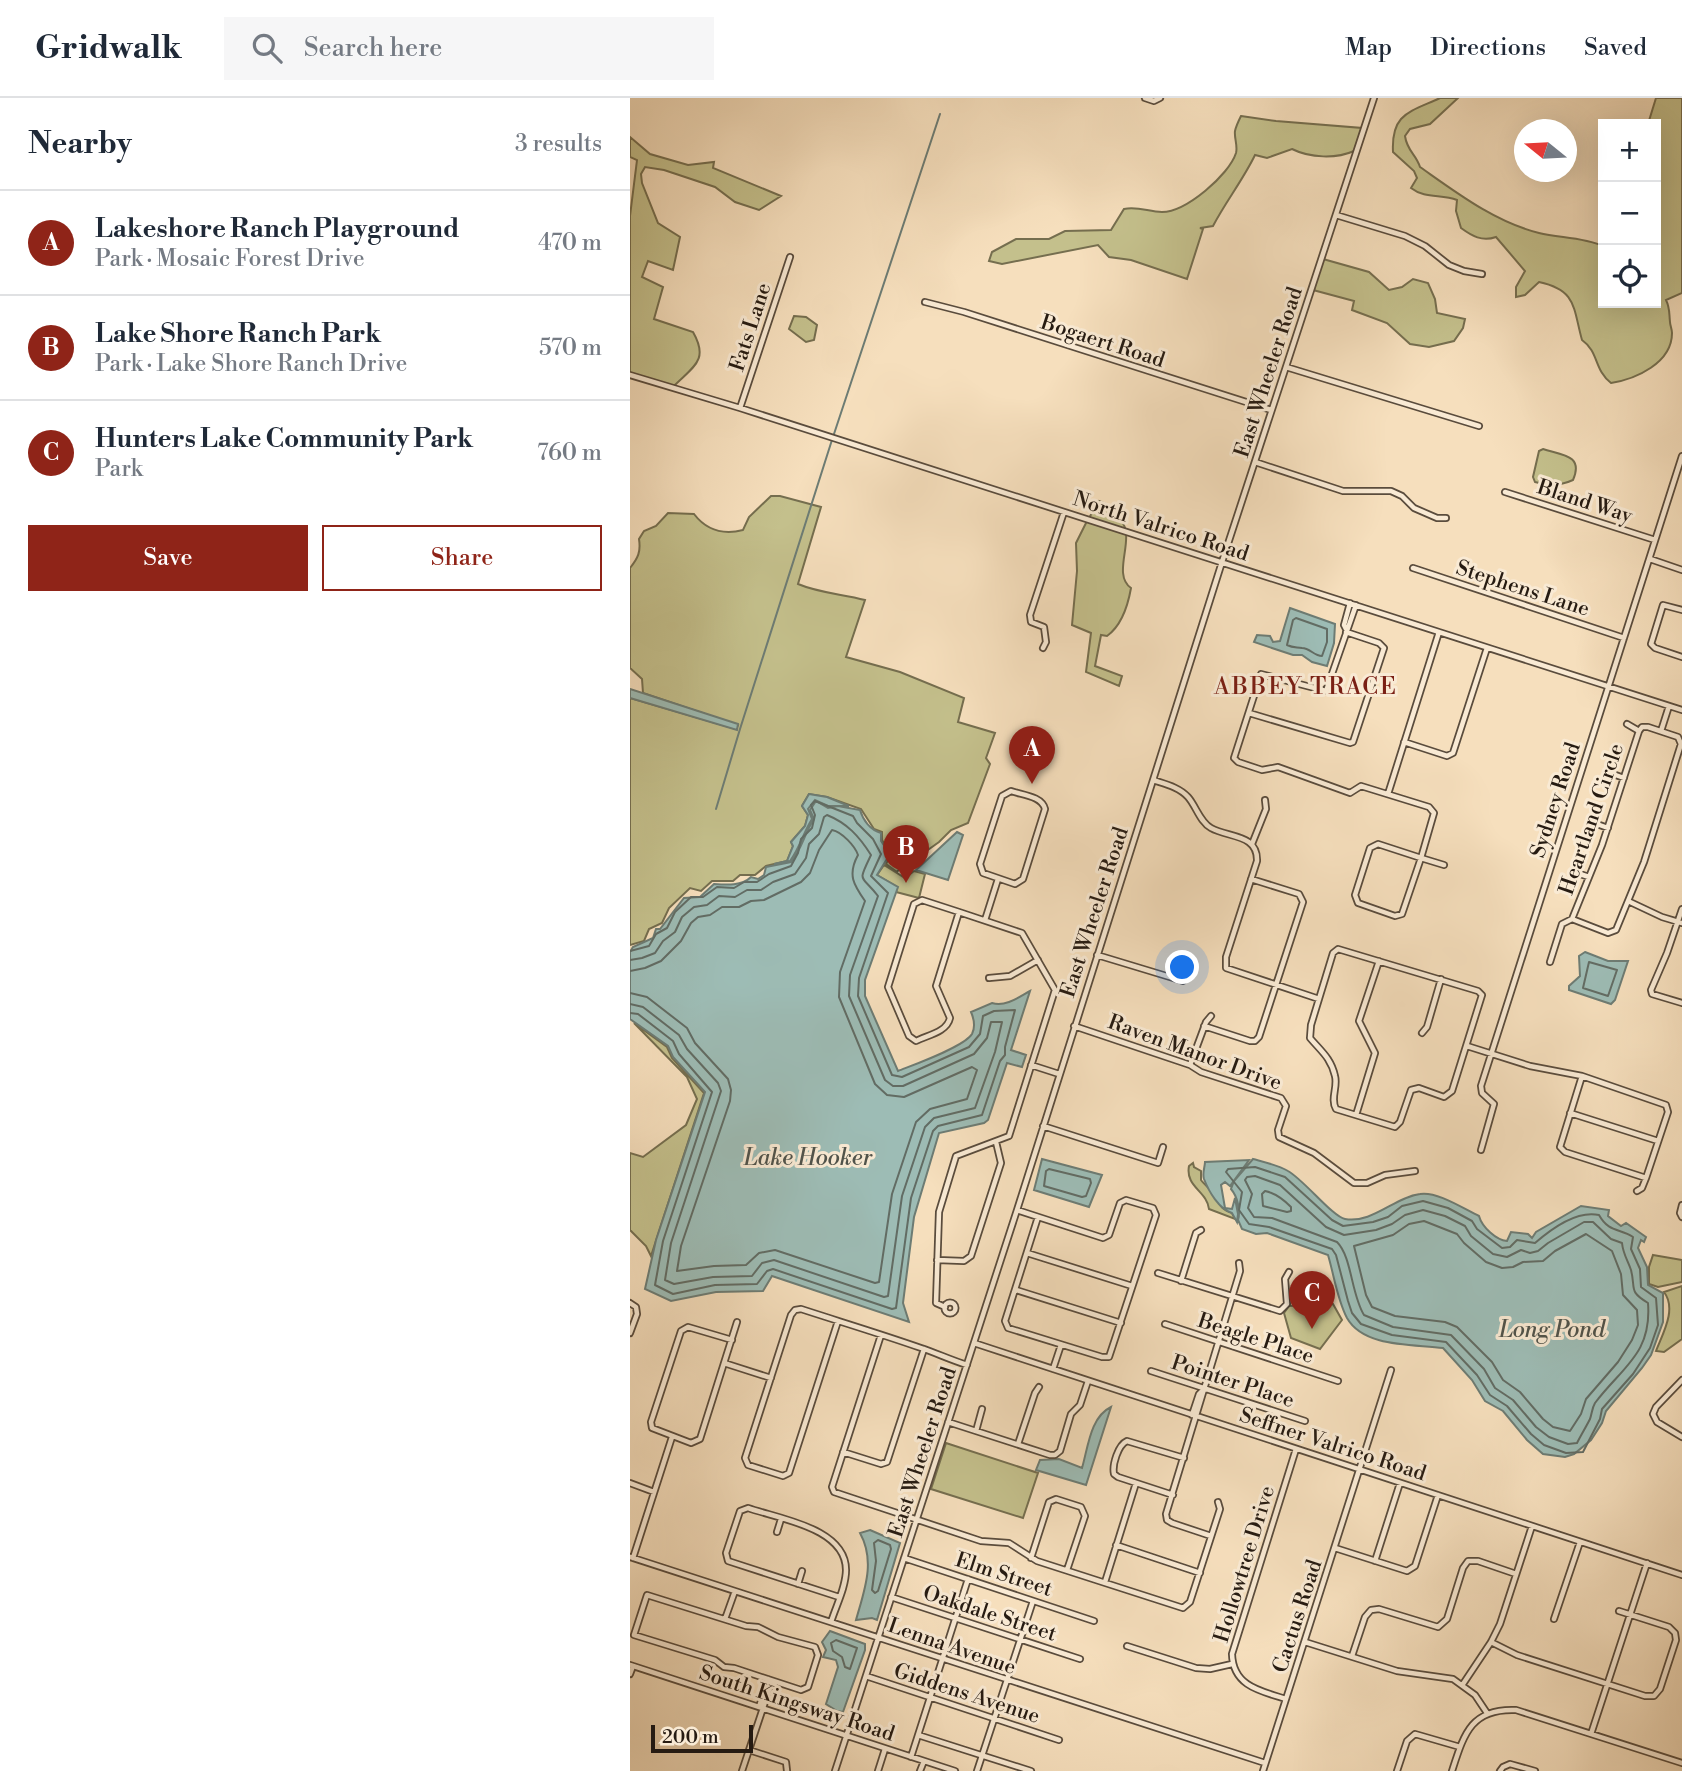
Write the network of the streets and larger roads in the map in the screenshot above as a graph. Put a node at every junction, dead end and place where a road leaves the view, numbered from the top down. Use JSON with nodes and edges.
{"nodes":[{"id":1,"x":1145,"y":98,"type":"edge"},
{"id":2,"x":1374,"y":98,"type":"edge"},
{"id":3,"x":1159,"y":99,"type":"edge"},
{"id":4,"x":1336,"y":215,"type":"junction"},
{"id":5,"x":790,"y":257,"type":"dead end"},
{"id":6,"x":1482,"y":274,"type":"dead end"},
{"id":7,"x":925,"y":303,"type":"dead end"},
{"id":8,"x":1286,"y":367,"type":"junction"},
{"id":9,"x":630,"y":374,"type":"edge"},
{"id":10,"x":740,"y":408,"type":"junction"},
{"id":11,"x":1271,"y":411,"type":"junction"},
{"id":12,"x":1479,"y":426,"type":"dead end"},
{"id":13,"x":1682,"y":456,"type":"edge"},
{"id":14,"x":1255,"y":462,"type":"junction"},
{"id":15,"x":1681,"y":465,"type":"edge"},
{"id":16,"x":1506,"y":492,"type":"dead end"},
{"id":17,"x":1064,"y":512,"type":"junction"},
{"id":18,"x":1446,"y":518,"type":"dead end"},
{"id":19,"x":1655,"y":540,"type":"junction"},
{"id":20,"x":1649,"y":559,"type":"junction"},
{"id":21,"x":1222,"y":562,"type":"junction"},
{"id":22,"x":1413,"y":568,"type":"dead end"},
{"id":23,"x":1682,"y":570,"type":"edge"},
{"id":24,"x":1353,"y":604,"type":"junction"},
{"id":25,"x":1682,"y":610,"type":"edge"},
{"id":26,"x":1346,"y":631,"type":"junction"},
{"id":27,"x":1438,"y":632,"type":"junction"},
{"id":28,"x":1624,"y":638,"type":"junction"},
{"id":29,"x":1487,"y":648,"type":"junction"},
{"id":30,"x":1044,"y":649,"type":"dead end"},
{"id":31,"x":1682,"y":657,"type":"edge"},
{"id":32,"x":1608,"y":687,"type":"junction"},
{"id":33,"x":1670,"y":706,"type":"junction"},
{"id":34,"x":1682,"y":710,"type":"edge"},
{"id":35,"x":1249,"y":713,"type":"junction"},
{"id":36,"x":1627,"y":724,"type":"dead end"},
{"id":37,"x":1639,"y":731,"type":"junction"},
{"id":38,"x":1662,"y":731,"type":"junction"},
{"id":39,"x":1404,"y":742,"type":"junction"},
{"id":40,"x":1610,"y":773,"type":"dead end"},
{"id":41,"x":1624,"y":778,"type":"junction"},
{"id":42,"x":1153,"y":780,"type":"junction"},
{"id":43,"x":1388,"y":794,"type":"junction"},
{"id":44,"x":1265,"y":800,"type":"dead end"},
{"id":45,"x":1208,"y":811,"type":"dead end"},
{"id":46,"x":1200,"y":816,"type":"junction"},
{"id":47,"x":1594,"y":823,"type":"dead end"},
{"id":48,"x":1608,"y":828,"type":"junction"},
{"id":49,"x":1252,"y":844,"type":"junction"},
{"id":50,"x":1421,"y":858,"type":"junction"},
{"id":51,"x":1444,"y":865,"type":"dead end"},
{"id":52,"x":1577,"y":873,"type":"dead end"},
{"id":53,"x":1589,"y":877,"type":"junction"},
{"id":54,"x":998,"y":879,"type":"junction"},
{"id":55,"x":1251,"y":879,"type":"junction"},
{"id":56,"x":1628,"y":901,"type":"junction"},
{"id":57,"x":1682,"y":909,"type":"edge"},
{"id":58,"x":958,"y":912,"type":"junction"},
{"id":59,"x":1572,"y":919,"type":"junction"},
{"id":60,"x":985,"y":920,"type":"junction"},
{"id":61,"x":1680,"y":922,"type":"edge"},
{"id":62,"x":1097,"y":955,"type":"junction"},
{"id":63,"x":1038,"y":960,"type":"junction"},
{"id":64,"x":1380,"y":961,"type":"junction"},
{"id":65,"x":1550,"y":962,"type":"dead end"},
{"id":66,"x":989,"y":978,"type":"dead end"},
{"id":67,"x":1441,"y":979,"type":"junction"},
{"id":68,"x":1183,"y":982,"type":"dead end"},
{"id":69,"x":1277,"y":986,"type":"junction"},
{"id":70,"x":1320,"y":999,"type":"junction"},
{"id":71,"x":1682,"y":1003,"type":"edge"},
{"id":72,"x":1212,"y":1016,"type":"dead end"},
{"id":73,"x":1074,"y":1026,"type":"junction"},
{"id":74,"x":1204,"y":1026,"type":"junction"},
{"id":75,"x":1422,"y":1033,"type":"dead end"},
{"id":76,"x":1467,"y":1046,"type":"junction"},
{"id":77,"x":1492,"y":1054,"type":"junction"},
{"id":78,"x":1031,"y":1065,"type":"junction"},
{"id":79,"x":1190,"y":1065,"type":"junction"},
{"id":80,"x":1059,"y":1074,"type":"junction"},
{"id":81,"x":1582,"y":1076,"type":"junction"},
{"id":82,"x":1570,"y":1113,"type":"junction"},
{"id":83,"x":1356,"y":1115,"type":"junction"},
{"id":84,"x":1043,"y":1126,"type":"junction"},
{"id":85,"x":1658,"y":1141,"type":"junction"},
{"id":86,"x":996,"y":1142,"type":"junction"},
{"id":87,"x":1163,"y":1147,"type":"dead end"},
{"id":88,"x":1481,"y":1150,"type":"dead end"},
{"id":89,"x":1415,"y":1171,"type":"dead end"},
{"id":90,"x":1646,"y":1178,"type":"junction"},
{"id":91,"x":1637,"y":1191,"type":"dead end"},
{"id":92,"x":1682,"y":1205,"type":"edge"},
{"id":93,"x":1017,"y":1210,"type":"junction"},
{"id":94,"x":1038,"y":1217,"type":"junction"},
{"id":95,"x":1682,"y":1217,"type":"edge"},
{"id":96,"x":1201,"y":1230,"type":"dead end"},
{"id":97,"x":1027,"y":1253,"type":"junction"},
{"id":98,"x":937,"y":1260,"type":"junction"},
{"id":99,"x":1239,"y":1263,"type":"dead end"},
{"id":100,"x":1289,"y":1272,"type":"dead end"},
{"id":101,"x":1158,"y":1273,"type":"dead end"},
{"id":102,"x":1181,"y":1280,"type":"junction"},
{"id":103,"x":1132,"y":1286,"type":"junction"},
{"id":104,"x":1016,"y":1290,"type":"junction"},
{"id":105,"x":1232,"y":1297,"type":"junction"},
{"id":106,"x":630,"y":1303,"type":"edge"},
{"id":107,"x":944,"y":1307,"type":"dead end"},
{"id":108,"x":838,"y":1321,"type":"junction"},
{"id":109,"x":737,"y":1322,"type":"dead end"},
{"id":110,"x":1121,"y":1323,"type":"junction"},
{"id":111,"x":1165,"y":1324,"type":"dead end"},
{"id":112,"x":630,"y":1333,"type":"edge"},
{"id":113,"x":881,"y":1335,"type":"junction"},
{"id":114,"x":732,"y":1340,"type":"junction"},
{"id":115,"x":1218,"y":1342,"type":"junction"},
{"id":116,"x":974,"y":1343,"type":"junction"},
{"id":117,"x":1061,"y":1345,"type":"junction"},
{"id":118,"x":924,"y":1349,"type":"junction"},
{"id":119,"x":724,"y":1363,"type":"junction"},
{"id":120,"x":967,"y":1365,"type":"junction"},
{"id":121,"x":1053,"y":1368,"type":"junction"},
{"id":122,"x":1391,"y":1370,"type":"dead end"},
{"id":123,"x":1151,"y":1371,"type":"dead end"},
{"id":124,"x":771,"y":1378,"type":"junction"},
{"id":125,"x":1682,"y":1380,"type":"edge"},
{"id":126,"x":1088,"y":1381,"type":"junction"},
{"id":127,"x":1338,"y":1381,"type":"dead end"},
{"id":128,"x":1039,"y":1387,"type":"dead end"},
{"id":129,"x":1203,"y":1389,"type":"junction"},
{"id":130,"x":982,"y":1409,"type":"dead end"},
{"id":131,"x":1194,"y":1416,"type":"junction"},
{"id":132,"x":1305,"y":1421,"type":"dead end"},
{"id":133,"x":948,"y":1422,"type":"junction"},
{"id":134,"x":975,"y":1431,"type":"junction"},
{"id":135,"x":672,"y":1437,"type":"junction"},
{"id":136,"x":1682,"y":1437,"type":"edge"},
{"id":137,"x":1018,"y":1444,"type":"junction"},
{"id":138,"x":1296,"y":1449,"type":"junction"},
{"id":139,"x":843,"y":1452,"type":"junction"},
{"id":140,"x":1184,"y":1458,"type":"junction"},
{"id":141,"x":1361,"y":1470,"type":"junction"},
{"id":142,"x":630,"y":1483,"type":"edge"},
{"id":143,"x":1136,"y":1483,"type":"junction"},
{"id":144,"x":1400,"y":1483,"type":"junction"},
{"id":145,"x":654,"y":1492,"type":"junction"},
{"id":146,"x":1173,"y":1495,"type":"junction"},
{"id":147,"x":1438,"y":1495,"type":"junction"},
{"id":148,"x":1218,"y":1502,"type":"dead end"},
{"id":149,"x":781,"y":1519,"type":"junction"},
{"id":150,"x":916,"y":1520,"type":"junction"},
{"id":151,"x":1532,"y":1526,"type":"junction"},
{"id":152,"x":777,"y":1532,"type":"dead end"},
{"id":153,"x":1211,"y":1536,"type":"junction"},
{"id":154,"x":1580,"y":1542,"type":"junction"},
{"id":155,"x":1116,"y":1545,"type":"junction"},
{"id":156,"x":1335,"y":1548,"type":"junction"},
{"id":157,"x":631,"y":1557,"type":"edge"},
{"id":158,"x":904,"y":1558,"type":"junction"},
{"id":159,"x":1031,"y":1558,"type":"junction"},
{"id":160,"x":1375,"y":1561,"type":"junction"},
{"id":161,"x":1647,"y":1563,"type":"junction"},
{"id":162,"x":1067,"y":1570,"type":"junction"},
{"id":163,"x":802,"y":1571,"type":"dead end"},
{"id":164,"x":1200,"y":1573,"type":"junction"},
{"id":165,"x":1516,"y":1574,"type":"junction"},
{"id":166,"x":1682,"y":1575,"type":"edge"},
{"id":167,"x":968,"y":1579,"type":"junction"},
{"id":168,"x":1105,"y":1582,"type":"junction"},
{"id":169,"x":798,"y":1584,"type":"junction"},
{"id":170,"x":735,"y":1591,"type":"junction"},
{"id":171,"x":839,"y":1597,"type":"junction"},
{"id":172,"x":891,"y":1597,"type":"junction"},
{"id":173,"x":1033,"y":1601,"type":"junction"},
{"id":174,"x":1619,"y":1611,"type":"dead end"},
{"id":175,"x":1630,"y":1615,"type":"junction"},
{"id":176,"x":956,"y":1618,"type":"junction"},
{"id":177,"x":725,"y":1619,"type":"junction"},
{"id":178,"x":1555,"y":1619,"type":"dead end"},
{"id":179,"x":1094,"y":1621,"type":"dead end"},
{"id":180,"x":831,"y":1622,"type":"junction"},
{"id":181,"x":878,"y":1637,"type":"junction"},
{"id":182,"x":1021,"y":1639,"type":"junction"},
{"id":183,"x":1305,"y":1642,"type":"junction"},
{"id":184,"x":1491,"y":1642,"type":"junction"},
{"id":185,"x":1127,"y":1646,"type":"dead end"},
{"id":186,"x":1352,"y":1656,"type":"junction"},
{"id":187,"x":1080,"y":1659,"type":"dead end"},
{"id":188,"x":943,"y":1660,"type":"junction"},
{"id":189,"x":1232,"y":1664,"type":"junction"},
{"id":190,"x":631,"y":1665,"type":"edge"},
{"id":191,"x":630,"y":1674,"type":"edge"},
{"id":192,"x":866,"y":1676,"type":"junction"},
{"id":193,"x":770,"y":1680,"type":"junction"},
{"id":194,"x":1007,"y":1681,"type":"junction"},
{"id":195,"x":1463,"y":1684,"type":"junction"},
{"id":196,"x":1607,"y":1684,"type":"junction"},
{"id":197,"x":930,"y":1698,"type":"junction"},
{"id":198,"x":1286,"y":1699,"type":"junction"},
{"id":199,"x":761,"y":1707,"type":"junction"},
{"id":200,"x":1487,"y":1713,"type":"junction"},
{"id":201,"x":995,"y":1719,"type":"junction"},
{"id":202,"x":1591,"y":1734,"type":"junction"},
{"id":203,"x":918,"y":1735,"type":"junction"},
{"id":204,"x":846,"y":1736,"type":"junction"},
{"id":205,"x":1059,"y":1741,"type":"dead end"},
{"id":206,"x":1460,"y":1747,"type":"junction"},
{"id":207,"x":885,"y":1749,"type":"junction"},
{"id":208,"x":749,"y":1750,"type":"junction"},
{"id":209,"x":983,"y":1755,"type":"junction"},
{"id":210,"x":911,"y":1757,"type":"junction"},
{"id":211,"x":924,"y":1761,"type":"junction"},
{"id":212,"x":1265,"y":1763,"type":"junction"},
{"id":213,"x":1682,"y":1763,"type":"edge"},
{"id":214,"x":742,"y":1771,"type":"edge"},
{"id":215,"x":787,"y":1771,"type":"edge"},
{"id":216,"x":835,"y":1771,"type":"edge"},
{"id":217,"x":878,"y":1771,"type":"edge"},
{"id":218,"x":920,"y":1771,"type":"edge"},
{"id":219,"x":955,"y":1771,"type":"edge"},
{"id":220,"x":977,"y":1771,"type":"edge"},
{"id":221,"x":1031,"y":1771,"type":"edge"},
{"id":222,"x":1263,"y":1771,"type":"edge"},
{"id":223,"x":1397,"y":1771,"type":"edge"},
{"id":224,"x":1452,"y":1771,"type":"edge"},
{"id":225,"x":1500,"y":1771,"type":"edge"},
{"id":226,"x":1535,"y":1771,"type":"edge"}],
"edges":[{"from":1,"to":3,"type":"street"},
{"from":2,"to":4,"type":"street","name":"East Wheeler Road"},
{"from":4,"to":6,"type":"street"},
{"from":4,"to":8,"type":"street","name":"East Wheeler Road"},
{"from":5,"to":10,"type":"street","name":"Fats Lane"},
{"from":7,"to":11,"type":"street","name":"Bogaert Road"},
{"from":8,"to":11,"type":"street","name":"East Wheeler Road"},
{"from":8,"to":12,"type":"street"},
{"from":9,"to":10,"type":"street","name":"North Valrico Road"},
{"from":10,"to":17,"type":"street","name":"North Valrico Road"},
{"from":11,"to":14,"type":"street","name":"East Wheeler Road"},
{"from":13,"to":15,"type":"street","name":"Sydney Road"},
{"from":14,"to":18,"type":"street"},
{"from":14,"to":21,"type":"street","name":"East Wheeler Road"},
{"from":15,"to":19,"type":"street","name":"Sydney Road"},
{"from":16,"to":19,"type":"street","name":"Bland Way"},
{"from":17,"to":21,"type":"street","name":"North Valrico Road"},
{"from":17,"to":30,"type":"street"},
{"from":19,"to":20,"type":"street","name":"Sydney Road"},
{"from":20,"to":23,"type":"street"},
{"from":20,"to":28,"type":"street","name":"Sydney Road"},
{"from":21,"to":24,"type":"street","name":"North Valrico Road"},
{"from":21,"to":42,"type":"street","name":"East Wheeler Road"},
{"from":22,"to":28,"type":"street","name":"Stephens Lane"},
{"from":24,"to":26,"type":"street"},
{"from":24,"to":27,"type":"street","name":"North Valrico Road"},
{"from":25,"to":31,"type":"street"},
{"from":26,"to":35,"type":"street"},
{"from":26,"to":35,"type":"street"},
{"from":27,"to":29,"type":"street","name":"North Valrico Road"},
{"from":27,"to":39,"type":"street"},
{"from":28,"to":32,"type":"street","name":"Sydney Road"},
{"from":29,"to":32,"type":"street","name":"North Valrico Road"},
{"from":29,"to":39,"type":"street"},
{"from":32,"to":33,"type":"street","name":"North Valrico Road"},
{"from":32,"to":77,"type":"street","name":"Sydney Road"},
{"from":33,"to":34,"type":"street","name":"North Valrico Road"},
{"from":33,"to":38,"type":"street"},
{"from":35,"to":43,"type":"street"},
{"from":36,"to":37,"type":"street"},
{"from":37,"to":38,"type":"street","name":"Heartland Circle"},
{"from":37,"to":41,"type":"street","name":"Heartland Circle"},
{"from":38,"to":56,"type":"street","name":"Heartland Circle"},
{"from":39,"to":43,"type":"street"},
{"from":40,"to":41,"type":"street"},
{"from":41,"to":48,"type":"street","name":"Heartland Circle"},
{"from":42,"to":46,"type":"street"},
{"from":42,"to":62,"type":"street","name":"East Wheeler Road"},
{"from":43,"to":50,"type":"street"},
{"from":44,"to":49,"type":"street"},
{"from":45,"to":46,"type":"street"},
{"from":46,"to":49,"type":"street"},
{"from":47,"to":48,"type":"street"},
{"from":48,"to":53,"type":"street","name":"Heartland Circle"},
{"from":49,"to":55,"type":"street"},
{"from":50,"to":50,"type":"street"},
{"from":50,"to":51,"type":"street"},
{"from":52,"to":53,"type":"street"},
{"from":53,"to":59,"type":"street","name":"Heartland Circle"},
{"from":54,"to":54,"type":"street"},
{"from":54,"to":60,"type":"street"},
{"from":55,"to":69,"type":"street"},
{"from":55,"to":69,"type":"street"},
{"from":56,"to":59,"type":"street","name":"Heartland Circle"},
{"from":56,"to":61,"type":"street"},
{"from":57,"to":61,"type":"street"},
{"from":58,"to":58,"type":"street"},
{"from":58,"to":60,"type":"street"},
{"from":59,"to":65,"type":"street"},
{"from":60,"to":63,"type":"street"},
{"from":61,"to":71,"type":"street"},
{"from":62,"to":68,"type":"street"},
{"from":62,"to":73,"type":"street","name":"East Wheeler Road"},
{"from":63,"to":66,"type":"street"},
{"from":63,"to":78,"type":"street"},
{"from":64,"to":67,"type":"street"},
{"from":64,"to":70,"type":"street"},
{"from":64,"to":83,"type":"street"},
{"from":67,"to":75,"type":"street"},
{"from":67,"to":76,"type":"street"},
{"from":69,"to":70,"type":"street"},
{"from":69,"to":74,"type":"street"},
{"from":70,"to":83,"type":"street"},
{"from":72,"to":74,"type":"street"},
{"from":73,"to":79,"type":"street","name":"Raven Manor Drive"},
{"from":73,"to":80,"type":"street","name":"East Wheeler Road"},
{"from":74,"to":79,"type":"street"},
{"from":76,"to":77,"type":"street"},
{"from":76,"to":83,"type":"street"},
{"from":77,"to":81,"type":"street"},
{"from":77,"to":88,"type":"street","name":"Sydney Road"},
{"from":78,"to":80,"type":"street"},
{"from":78,"to":86,"type":"street"},
{"from":79,"to":89,"type":"street","name":"Raven Manor Drive"},
{"from":80,"to":84,"type":"street","name":"East Wheeler Road"},
{"from":81,"to":82,"type":"street"},
{"from":81,"to":85,"type":"street"},
{"from":82,"to":85,"type":"street"},
{"from":82,"to":90,"type":"street"},
{"from":84,"to":87,"type":"street"},
{"from":84,"to":93,"type":"street","name":"East Wheeler Road"},
{"from":85,"to":90,"type":"street"},
{"from":86,"to":98,"type":"street"},
{"from":86,"to":98,"type":"street"},
{"from":90,"to":91,"type":"street"},
{"from":92,"to":95,"type":"street"},
{"from":93,"to":94,"type":"street"},
{"from":93,"to":116,"type":"street","name":"East Wheeler Road"},
{"from":94,"to":97,"type":"street"},
{"from":94,"to":103,"type":"street"},
{"from":96,"to":102,"type":"street"},
{"from":97,"to":103,"type":"street"},
{"from":97,"to":104,"type":"street"},
{"from":98,"to":107,"type":"street"},
{"from":99,"to":105,"type":"street"},
{"from":100,"to":105,"type":"street"},
{"from":101,"to":102,"type":"street"},
{"from":102,"to":105,"type":"street"},
{"from":103,"to":110,"type":"street"},
{"from":104,"to":110,"type":"street"},
{"from":104,"to":117,"type":"street"},
{"from":105,"to":115,"type":"street"},
{"from":106,"to":112,"type":"street"},
{"from":108,"to":113,"type":"street"},
{"from":108,"to":124,"type":"street"},
{"from":108,"to":124,"type":"street"},
{"from":109,"to":114,"type":"street"},
{"from":110,"to":117,"type":"street"},
{"from":111,"to":115,"type":"street","name":"Beagle Place"},
{"from":113,"to":118,"type":"street"},
{"from":113,"to":139,"type":"street"},
{"from":114,"to":119,"type":"street"},
{"from":114,"to":135,"type":"street"},
{"from":115,"to":127,"type":"street","name":"Beagle Place"},
{"from":115,"to":129,"type":"street"},
{"from":116,"to":120,"type":"street","name":"East Wheeler Road"},
{"from":116,"to":121,"type":"street","name":"Seffner Valrico Road"},
{"from":117,"to":121,"type":"street"},
{"from":118,"to":120,"type":"street"},
{"from":118,"to":139,"type":"street"},
{"from":119,"to":124,"type":"street"},
{"from":119,"to":135,"type":"street"},
{"from":120,"to":133,"type":"street","name":"East Wheeler Road"},
{"from":121,"to":126,"type":"street","name":"Seffner Valrico Road"},
{"from":122,"to":141,"type":"street","name":"Cactus Road"},
{"from":123,"to":129,"type":"street","name":"Pointer Place"},
{"from":125,"to":136,"type":"street"},
{"from":126,"to":131,"type":"street","name":"Seffner Valrico Road"},
{"from":126,"to":137,"type":"street"},
{"from":128,"to":137,"type":"street"},
{"from":129,"to":131,"type":"street"},
{"from":129,"to":132,"type":"street","name":"Pointer Place"},
{"from":130,"to":134,"type":"street"},
{"from":131,"to":138,"type":"street","name":"Seffner Valrico Road"},
{"from":131,"to":140,"type":"street"},
{"from":133,"to":134,"type":"street"},
{"from":133,"to":150,"type":"street","name":"East Wheeler Road"},
{"from":134,"to":137,"type":"street"},
{"from":135,"to":145,"type":"street"},
{"from":138,"to":141,"type":"street","name":"Seffner Valrico Road"},
{"from":138,"to":189,"type":"street","name":"Hollowtree Drive"},
{"from":139,"to":150,"type":"street"},
{"from":140,"to":143,"type":"street"},
{"from":140,"to":146,"type":"street"},
{"from":141,"to":144,"type":"street","name":"Seffner Valrico Road"},
{"from":141,"to":156,"type":"street","name":"Cactus Road"},
{"from":142,"to":145,"type":"street"},
{"from":143,"to":146,"type":"street"},
{"from":143,"to":155,"type":"street"},
{"from":144,"to":147,"type":"street","name":"Seffner Valrico Road"},
{"from":144,"to":160,"type":"street"},
{"from":145,"to":157,"type":"street"},
{"from":146,"to":153,"type":"street"},
{"from":147,"to":151,"type":"street","name":"Seffner Valrico Road"},
{"from":147,"to":160,"type":"street"},
{"from":148,"to":153,"type":"street"},
{"from":149,"to":152,"type":"street"},
{"from":149,"to":169,"type":"street"},
{"from":149,"to":171,"type":"street"},
{"from":150,"to":158,"type":"street","name":"East Wheeler Road"},
{"from":150,"to":159,"type":"street"},
{"from":151,"to":154,"type":"street","name":"Seffner Valrico Road"},
{"from":151,"to":165,"type":"street"},
{"from":153,"to":164,"type":"street"},
{"from":154,"to":161,"type":"street","name":"Seffner Valrico Road"},
{"from":154,"to":178,"type":"street"},
{"from":155,"to":164,"type":"street"},
{"from":155,"to":168,"type":"street"},
{"from":156,"to":160,"type":"street"},
{"from":156,"to":183,"type":"street","name":"Cactus Road"},
{"from":157,"to":170,"type":"street","name":"Lenna Avenue"},
{"from":158,"to":167,"type":"street","name":"Elm Street"},
{"from":158,"to":172,"type":"street","name":"East Wheeler Road"},
{"from":159,"to":162,"type":"street"},
{"from":159,"to":162,"type":"street"},
{"from":161,"to":166,"type":"street","name":"Seffner Valrico Road"},
{"from":161,"to":175,"type":"street"},
{"from":162,"to":168,"type":"street"},
{"from":163,"to":169,"type":"street"},
{"from":164,"to":168,"type":"street"},
{"from":165,"to":184,"type":"street"},
{"from":165,"to":186,"type":"street"},
{"from":167,"to":173,"type":"street","name":"Elm Street"},
{"from":167,"to":176,"type":"street"},
{"from":169,"to":171,"type":"street"},
{"from":170,"to":177,"type":"street"},
{"from":170,"to":180,"type":"street","name":"Lenna Avenue"},
{"from":171,"to":180,"type":"street"},
{"from":172,"to":176,"type":"street","name":"Oakdale Street"},
{"from":172,"to":181,"type":"street","name":"East Wheeler Road"},
{"from":173,"to":179,"type":"street","name":"Elm Street"},
{"from":173,"to":182,"type":"street"},
{"from":174,"to":175,"type":"street"},
{"from":175,"to":196,"type":"street"},
{"from":175,"to":196,"type":"street"},
{"from":176,"to":182,"type":"street","name":"Oakdale Street"},
{"from":176,"to":188,"type":"street"},
{"from":177,"to":193,"type":"street"},
{"from":177,"to":193,"type":"street"},
{"from":180,"to":181,"type":"street","name":"Lenna Avenue"},
{"from":181,"to":188,"type":"street","name":"Lenna Avenue"},
{"from":181,"to":192,"type":"street","name":"East Wheeler Road"},
{"from":182,"to":187,"type":"street","name":"Oakdale Street"},
{"from":182,"to":194,"type":"street"},
{"from":183,"to":186,"type":"street"},
{"from":183,"to":198,"type":"street","name":"Cactus Road"},
{"from":184,"to":195,"type":"street"},
{"from":184,"to":196,"type":"street"},
{"from":185,"to":189,"type":"street"},
{"from":186,"to":195,"type":"street"},
{"from":188,"to":194,"type":"street","name":"Lenna Avenue"},
{"from":188,"to":197,"type":"street"},
{"from":189,"to":198,"type":"street","name":"Hollowtree Drive"},
{"from":190,"to":191,"type":"street"},
{"from":190,"to":199,"type":"street","name":"South Kingsway Road"},
{"from":192,"to":197,"type":"street","name":"Giddens Avenue"},
{"from":192,"to":204,"type":"street","name":"East Wheeler Road"},
{"from":193,"to":199,"type":"street"},
{"from":194,"to":201,"type":"street"},
{"from":194,"to":212,"type":"street","name":"Lenna Avenue"},
{"from":195,"to":200,"type":"street"},
{"from":196,"to":202,"type":"street"},
{"from":197,"to":201,"type":"street","name":"Giddens Avenue"},
{"from":197,"to":203,"type":"street"},
{"from":198,"to":212,"type":"street","name":"Cactus Road"},
{"from":199,"to":204,"type":"street","name":"South Kingsway Road"},
{"from":199,"to":208,"type":"street"},
{"from":200,"to":202,"type":"street"},
{"from":200,"to":206,"type":"street"},
{"from":201,"to":205,"type":"street","name":"Giddens Avenue"},
{"from":201,"to":209,"type":"street"},
{"from":202,"to":213,"type":"street"},
{"from":203,"to":209,"type":"street"},
{"from":203,"to":210,"type":"street"},
{"from":204,"to":207,"type":"street","name":"South Kingsway Road"},
{"from":204,"to":216,"type":"street","name":"East Wheeler Road"},
{"from":206,"to":223,"type":"street"},
{"from":206,"to":224,"type":"street"},
{"from":207,"to":210,"type":"street","name":"South Kingsway Road"},
{"from":207,"to":217,"type":"street"},
{"from":208,"to":214,"type":"street"},
{"from":208,"to":215,"type":"street"},
{"from":209,"to":220,"type":"street"},
{"from":209,"to":221,"type":"street"},
{"from":210,"to":211,"type":"street","name":"South Kingsway Road"},
{"from":211,"to":218,"type":"street"},
{"from":211,"to":219,"type":"street","name":"South Kingsway Road"},
{"from":212,"to":222,"type":"street","name":"Cactus Road"},
{"from":225,"to":226,"type":"street"}]}
